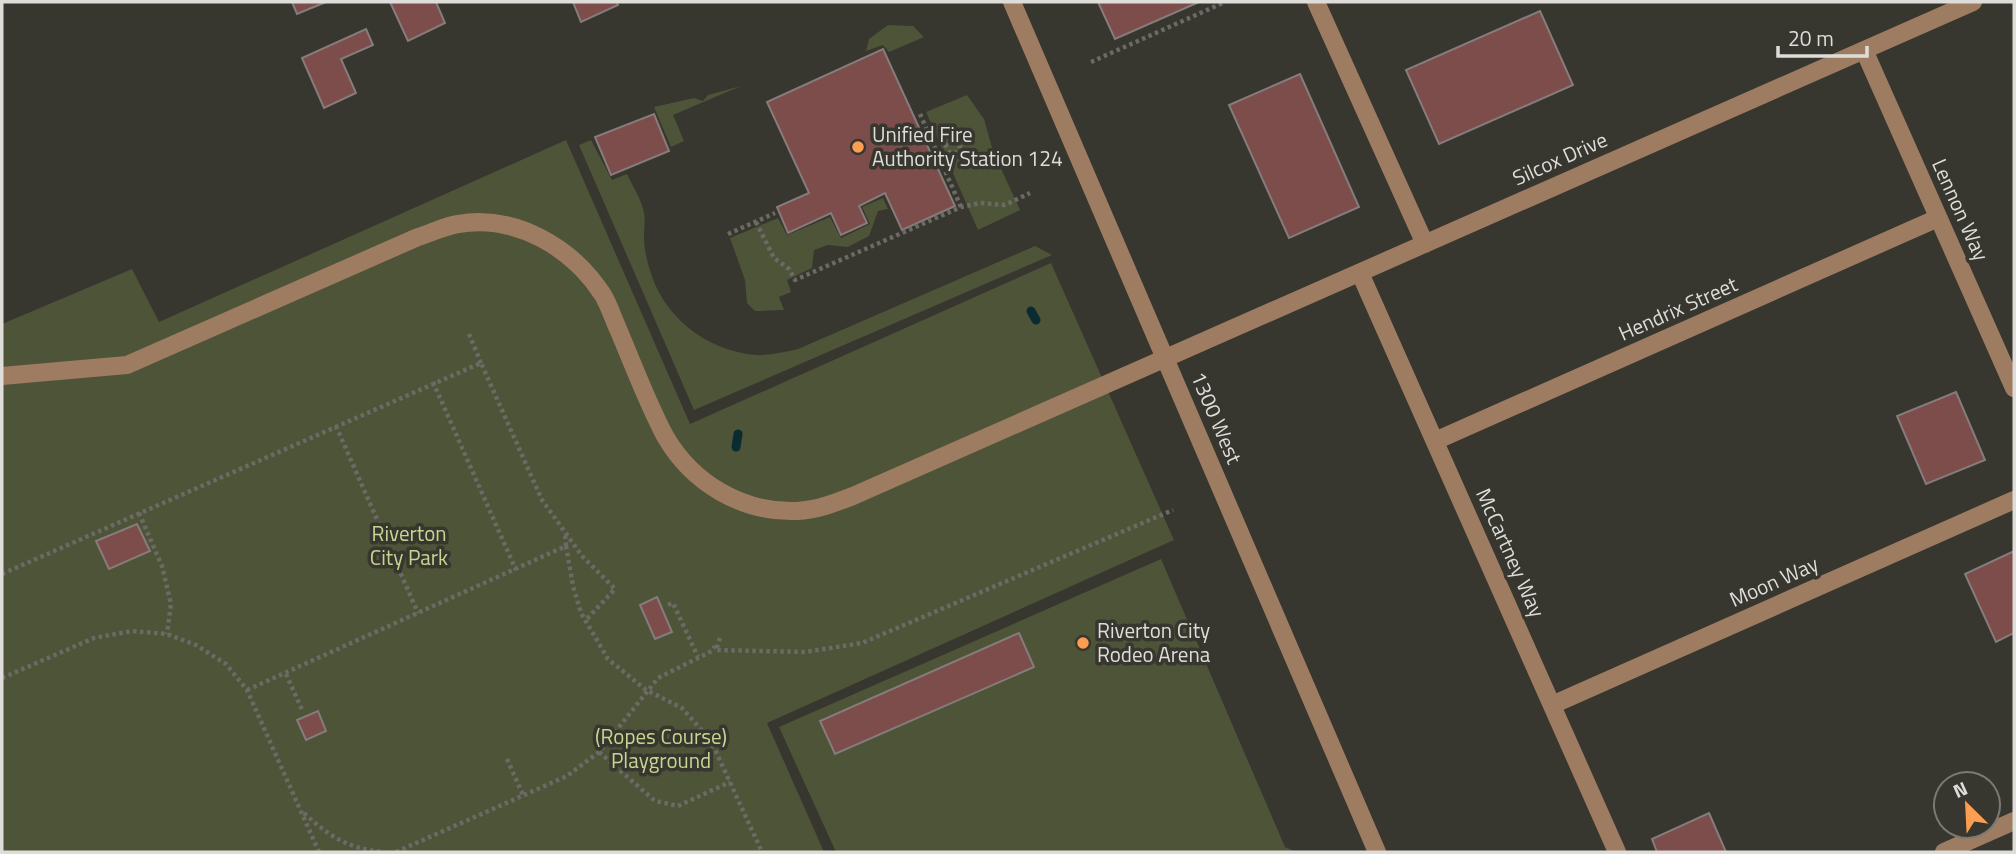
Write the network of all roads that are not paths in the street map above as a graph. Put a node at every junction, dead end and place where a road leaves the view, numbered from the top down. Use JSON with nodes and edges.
{"nodes":[{"id":1,"x":1012,"y":2,"type":"edge"},
{"id":2,"x":1316,"y":2,"type":"edge"},
{"id":3,"x":1973,"y":2,"type":"edge"},
{"id":4,"x":1864,"y":50,"type":"junction"},
{"id":5,"x":1938,"y":218,"type":"junction"},
{"id":6,"x":1425,"y":244,"type":"junction"},
{"id":7,"x":1360,"y":272,"type":"junction"},
{"id":8,"x":1166,"y":358,"type":"junction"},
{"id":9,"x":2,"y":376,"type":"edge"},
{"id":10,"x":2014,"y":388,"type":"edge"},
{"id":11,"x":1435,"y":441,"type":"junction"},
{"id":12,"x":2014,"y":500,"type":"edge"},
{"id":13,"x":1552,"y":705,"type":"junction"},
{"id":14,"x":2014,"y":821,"type":"edge"},
{"id":15,"x":1377,"y":852,"type":"edge"},
{"id":16,"x":1617,"y":852,"type":"edge"},
{"id":17,"x":1944,"y":852,"type":"edge"}],
"edges":[{"from":1,"to":8,"type":"street","name":"1300 West"},
{"from":2,"to":6,"type":"street"},
{"from":3,"to":4,"type":"street","name":"Silcox Drive"},
{"from":4,"to":5,"type":"street","name":"Lennon Way"},
{"from":4,"to":6,"type":"street","name":"Silcox Drive"},
{"from":5,"to":10,"type":"street","name":"Lennon Way"},
{"from":5,"to":11,"type":"street","name":"Hendrix Street"},
{"from":6,"to":7,"type":"street","name":"Silcox Drive"},
{"from":7,"to":8,"type":"street","name":"Silcox Drive"},
{"from":7,"to":11,"type":"street","name":"McCartney Way"},
{"from":8,"to":9,"type":"street","name":"Silcox Drive"},
{"from":8,"to":15,"type":"street","name":"1300 West"},
{"from":11,"to":13,"type":"street","name":"McCartney Way"},
{"from":12,"to":13,"type":"street","name":"Moon Way"},
{"from":13,"to":16,"type":"street","name":"McCartney Way"},
{"from":14,"to":17,"type":"street"}]}
